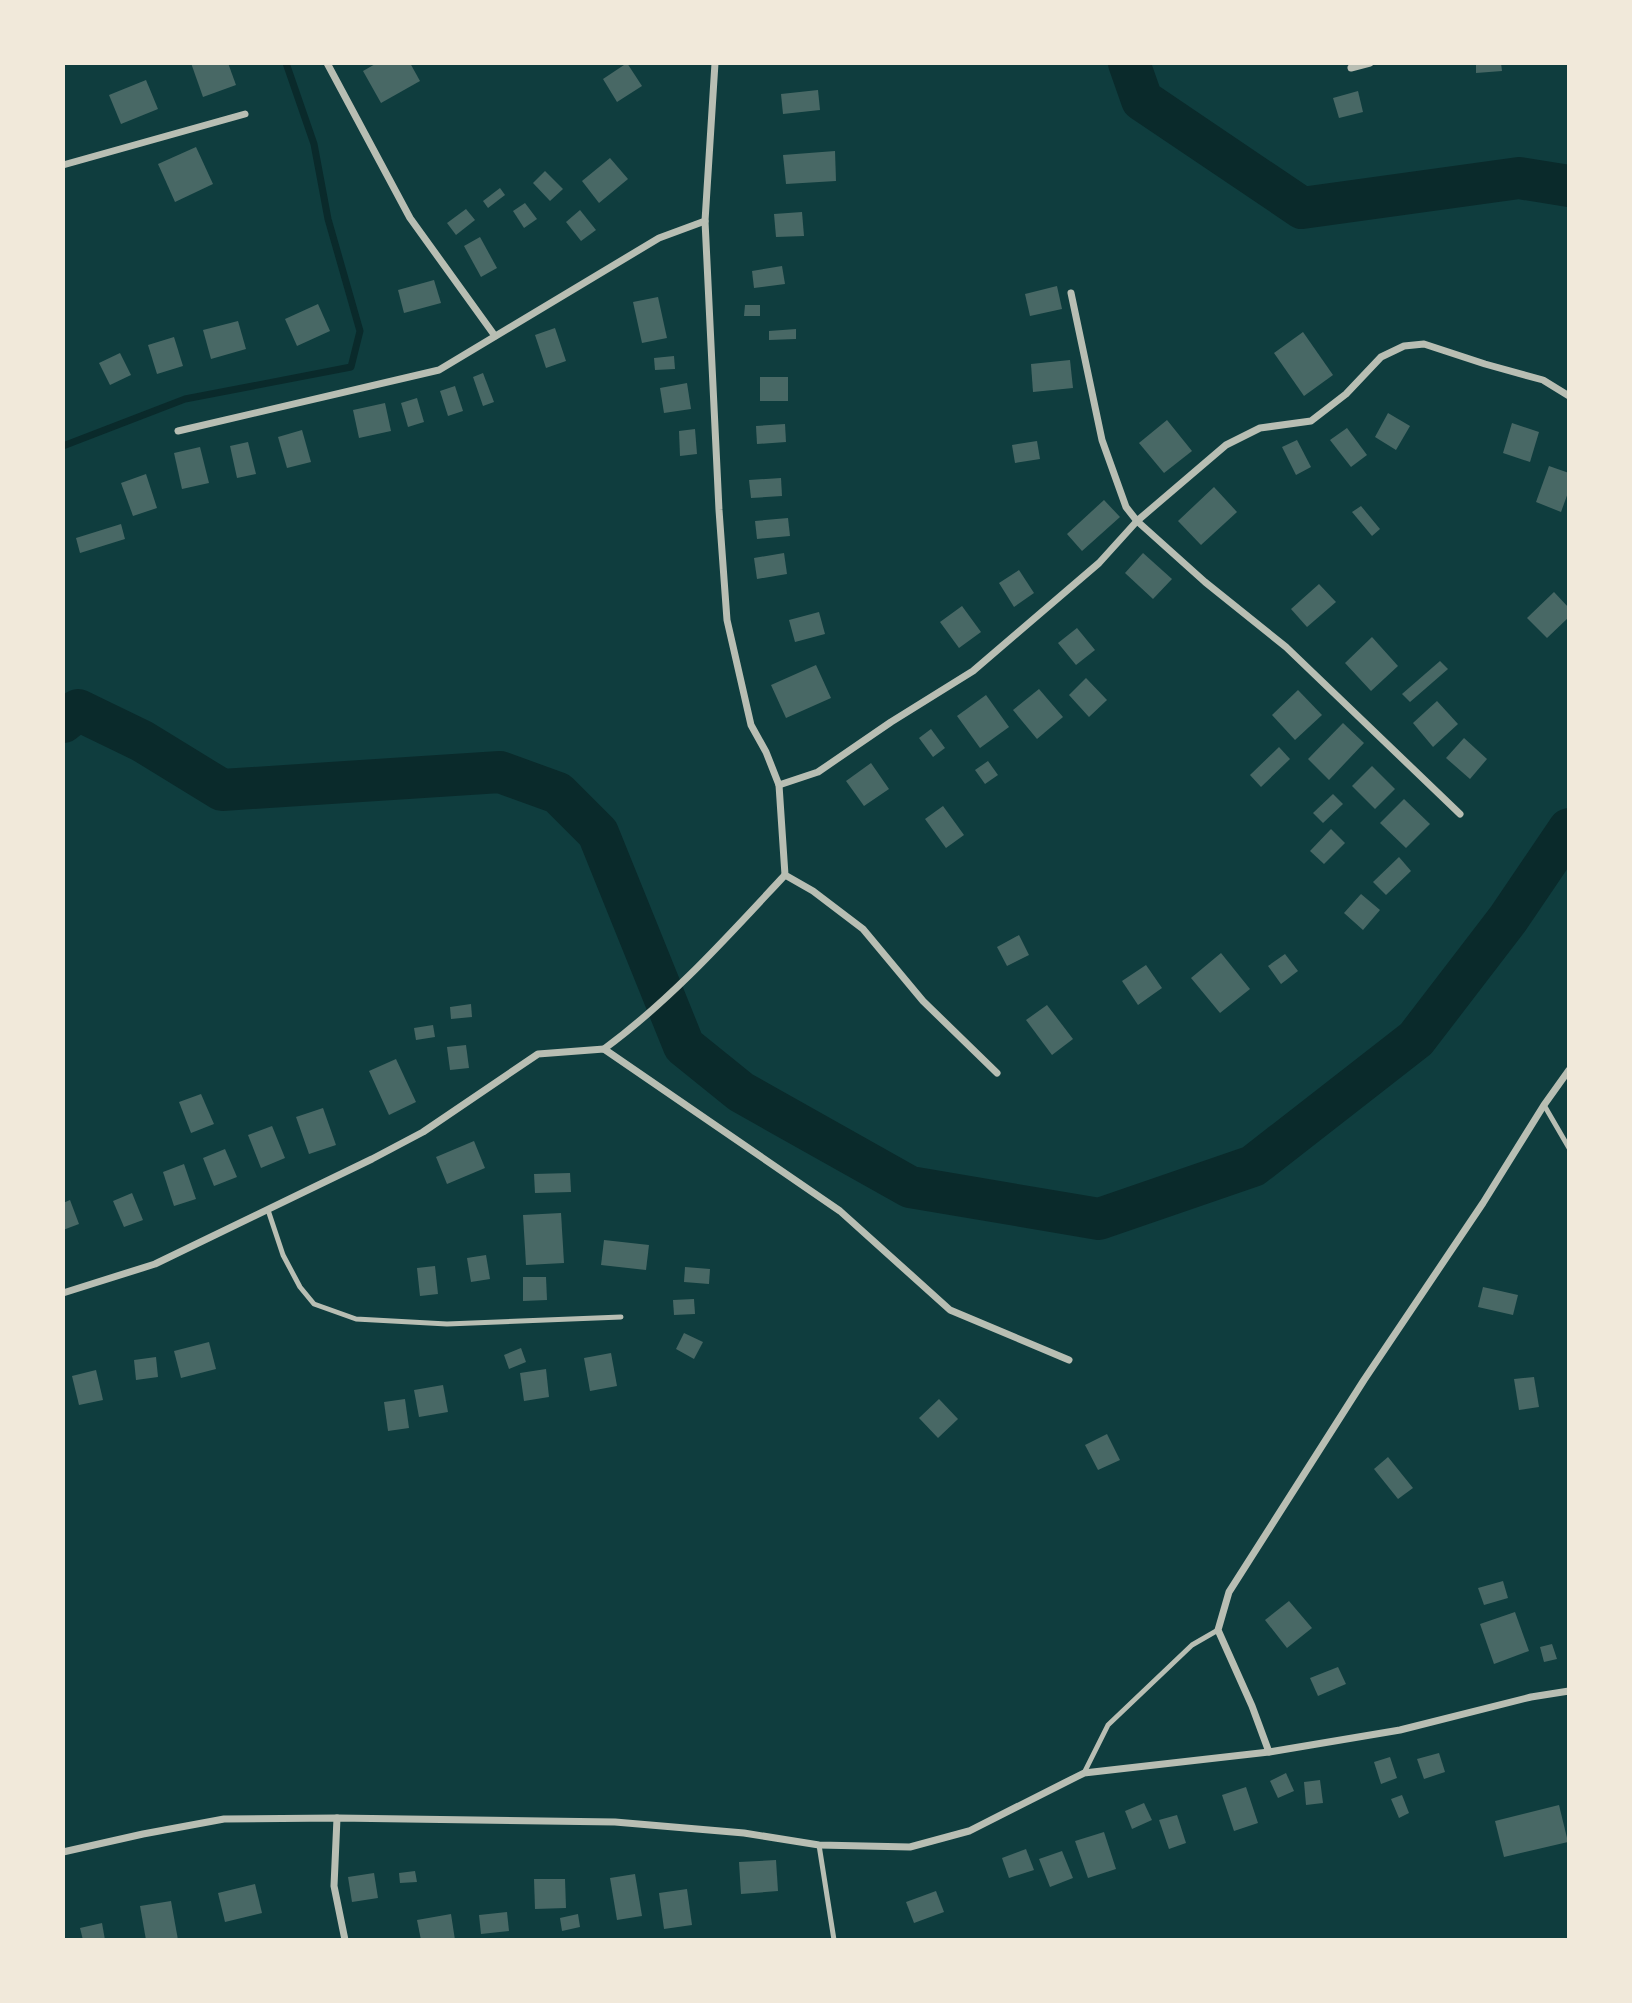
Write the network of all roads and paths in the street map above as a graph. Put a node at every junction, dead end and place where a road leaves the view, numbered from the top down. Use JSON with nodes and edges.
{"nodes":[{"id":1,"x":327,"y":63,"type":"edge"},
{"id":2,"x":715,"y":63,"type":"edge"},
{"id":3,"x":1370,"y":63,"type":"edge"},
{"id":4,"x":1351,"y":68,"type":"dead end"},
{"id":5,"x":245,"y":114,"type":"dead end"},
{"id":6,"x":63,"y":165,"type":"edge"},
{"id":7,"x":705,"y":221,"type":"junction"},
{"id":8,"x":1071,"y":293,"type":"dead end"},
{"id":9,"x":495,"y":336,"type":"junction"},
{"id":10,"x":1569,"y":396,"type":"edge"},
{"id":11,"x":178,"y":431,"type":"dead end"},
{"id":12,"x":1137,"y":521,"type":"junction"},
{"id":13,"x":779,"y":785,"type":"junction"},
{"id":14,"x":1460,"y":814,"type":"dead end"},
{"id":15,"x":785,"y":875,"type":"junction"},
{"id":16,"x":604,"y":1049,"type":"junction"},
{"id":17,"x":1569,"y":1070,"type":"edge"},
{"id":18,"x":996,"y":1073,"type":"dead end"},
{"id":19,"x":1544,"y":1105,"type":"junction"},
{"id":20,"x":1569,"y":1149,"type":"edge"},
{"id":21,"x":268,"y":1210,"type":"junction"},
{"id":22,"x":63,"y":1293,"type":"edge"},
{"id":23,"x":621,"y":1317,"type":"dead end"},
{"id":24,"x":1069,"y":1360,"type":"dead end"},
{"id":25,"x":1218,"y":1630,"type":"junction"},
{"id":26,"x":1569,"y":1691,"type":"edge"},
{"id":27,"x":1269,"y":1752,"type":"junction"},
{"id":28,"x":1084,"y":1773,"type":"junction"},
{"id":29,"x":337,"y":1818,"type":"junction"},
{"id":30,"x":819,"y":1845,"type":"junction"},
{"id":31,"x":63,"y":1852,"type":"edge"},
{"id":32,"x":345,"y":1940,"type":"edge"},
{"id":33,"x":834,"y":1940,"type":"edge"}],
"edges":[{"from":1,"to":9,"type":"street"},
{"from":2,"to":7,"type":"street"},
{"from":3,"to":4,"type":"street"},
{"from":5,"to":6,"type":"street"},
{"from":7,"to":9,"type":"street"},
{"from":7,"to":13,"type":"street"},
{"from":8,"to":12,"type":"street"},
{"from":9,"to":11,"type":"street"},
{"from":10,"to":12,"type":"street"},
{"from":12,"to":13,"type":"street"},
{"from":12,"to":14,"type":"street"},
{"from":13,"to":15,"type":"street"},
{"from":15,"to":16,"type":"street"},
{"from":15,"to":18,"type":"street"},
{"from":16,"to":21,"type":"street"},
{"from":16,"to":24,"type":"street"},
{"from":17,"to":19,"type":"street"},
{"from":19,"to":20,"type":"lane"},
{"from":19,"to":25,"type":"street"},
{"from":21,"to":22,"type":"street"},
{"from":21,"to":23,"type":"lane"},
{"from":25,"to":27,"type":"street"},
{"from":25,"to":28,"type":"lane"},
{"from":26,"to":27,"type":"street"},
{"from":27,"to":28,"type":"street"},
{"from":28,"to":30,"type":"street"},
{"from":29,"to":30,"type":"street"},
{"from":29,"to":31,"type":"street"},
{"from":29,"to":32,"type":"street"},
{"from":30,"to":33,"type":"lane"}]}
